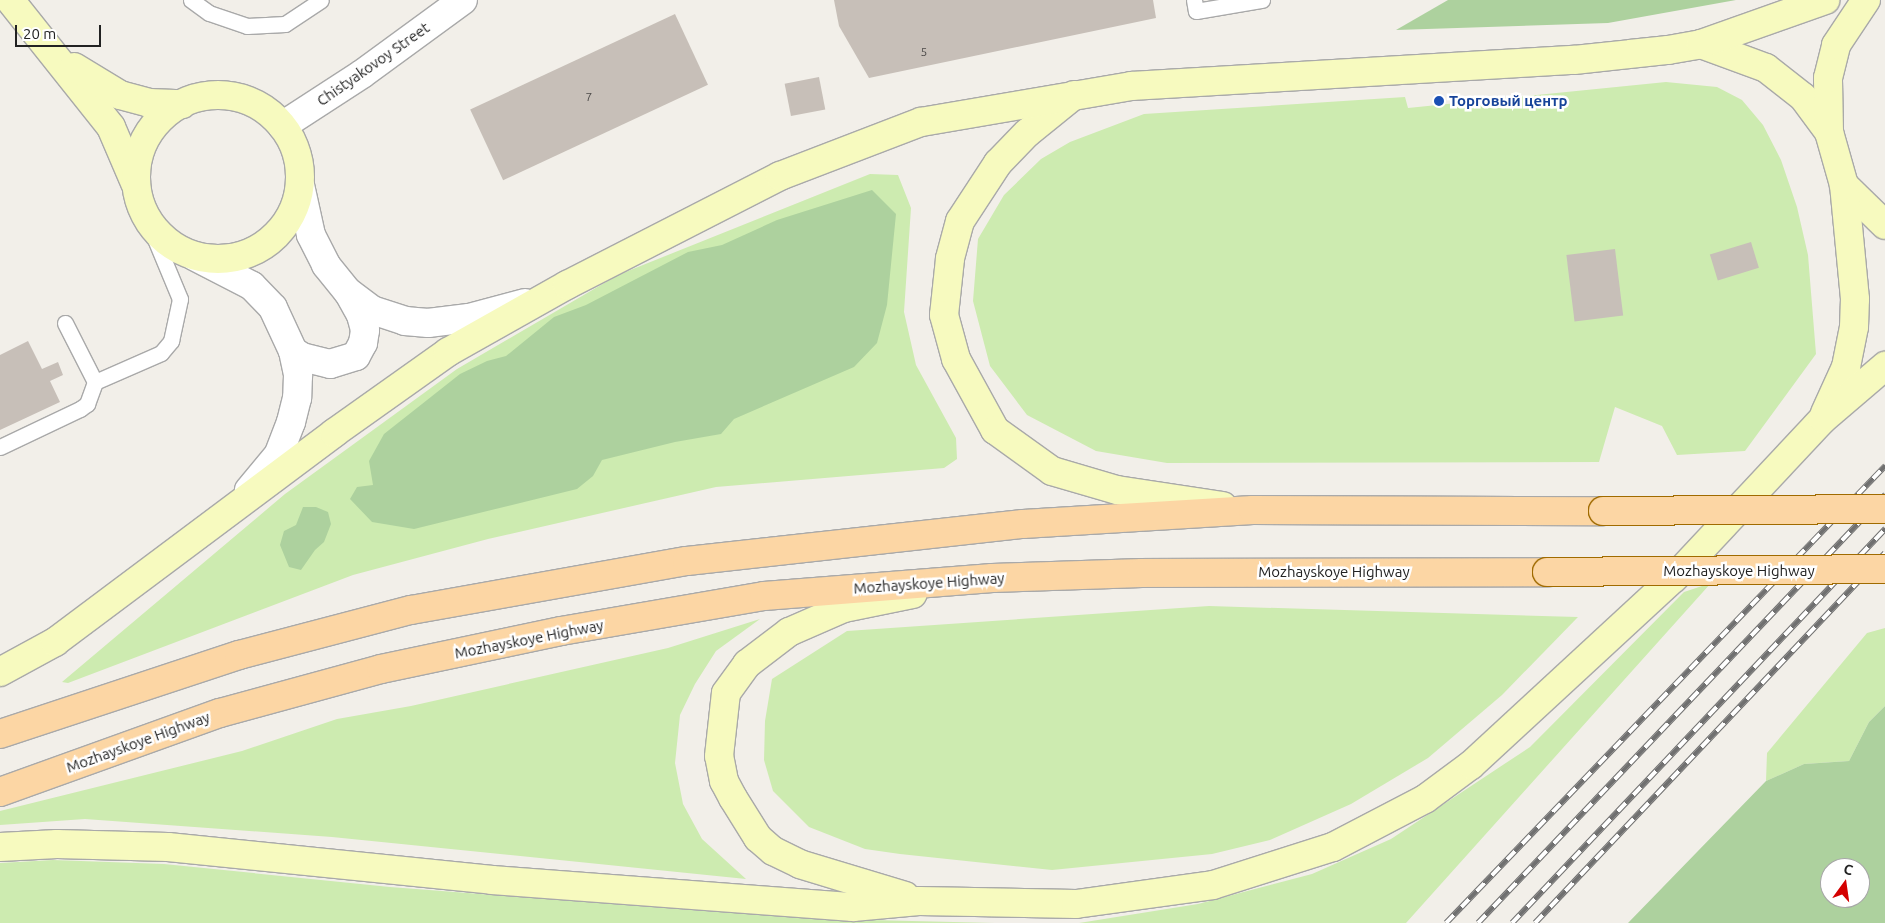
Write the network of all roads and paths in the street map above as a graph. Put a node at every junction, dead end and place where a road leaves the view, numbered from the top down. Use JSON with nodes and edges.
{"nodes":[{"id":1,"x":10,"y":0,"type":"edge"},
{"id":2,"x":191,"y":0,"type":"edge"},
{"id":3,"x":321,"y":0,"type":"edge"},
{"id":4,"x":463,"y":0,"type":"edge"},
{"id":5,"x":1194,"y":0,"type":"edge"},
{"id":6,"x":1262,"y":0,"type":"edge"},
{"id":7,"x":1825,"y":0,"type":"edge"},
{"id":8,"x":1866,"y":0,"type":"edge"},
{"id":9,"x":1701,"y":44,"type":"junction"},
{"id":10,"x":50,"y":50,"type":"junction"},
{"id":11,"x":1078,"y":93,"type":"junction"},
{"id":12,"x":182,"y":104,"type":"junction"},
{"id":13,"x":282,"y":126,"type":"junction"},
{"id":14,"x":1829,"y":132,"type":"junction"},
{"id":15,"x":300,"y":185,"type":"junction"},
{"id":16,"x":1844,"y":185,"type":"junction"},
{"id":17,"x":140,"y":200,"type":"junction"},
{"id":18,"x":1885,"y":225,"type":"edge"},
{"id":19,"x":194,"y":256,"type":"junction"},
{"id":20,"x":348,"y":292,"type":"junction"},
{"id":21,"x":545,"y":298,"type":"junction"},
{"id":22,"x":65,"y":323,"type":"dead end"},
{"id":23,"x":293,"y":351,"type":"junction"},
{"id":24,"x":1885,"y":366,"type":"edge"},
{"id":25,"x":95,"y":382,"type":"junction"},
{"id":26,"x":1823,"y":419,"type":"junction"},
{"id":27,"x":0,"y":447,"type":"edge"},
{"id":28,"x":234,"y":509,"type":"junction"},
{"id":29,"x":1885,"y":509,"type":"edge"},
{"id":30,"x":1253,"y":510,"type":"junction"},
{"id":31,"x":1885,"y":570,"type":"edge"},
{"id":32,"x":992,"y":578,"type":"junction"},
{"id":33,"x":0,"y":672,"type":"edge"},
{"id":34,"x":0,"y":734,"type":"edge"},
{"id":35,"x":0,"y":792,"type":"edge"},
{"id":36,"x":0,"y":847,"type":"edge"},
{"id":37,"x":918,"y":901,"type":"junction"}],
"edges":[{"from":1,"to":10,"type":"street"},
{"from":2,"to":3,"type":"lane"},
{"from":4,"to":13,"type":"street","name":"Chistyakovoy Street"},
{"from":5,"to":6,"type":"lane"},
{"from":7,"to":9,"type":"street"},
{"from":8,"to":14,"type":"street"},
{"from":9,"to":11,"type":"street"},
{"from":9,"to":14,"type":"street"},
{"from":10,"to":12,"type":"street"},
{"from":10,"to":17,"type":"street"},
{"from":11,"to":21,"type":"street"},
{"from":11,"to":30,"type":"street"},
{"from":12,"to":13,"type":"street"},
{"from":12,"to":17,"type":"street"},
{"from":13,"to":15,"type":"street"},
{"from":14,"to":16,"type":"street"},
{"from":15,"to":19,"type":"street"},
{"from":15,"to":20,"type":"street"},
{"from":16,"to":18,"type":"street"},
{"from":16,"to":26,"type":"street"},
{"from":17,"to":19,"type":"street"},
{"from":17,"to":25,"type":"lane"},
{"from":19,"to":23,"type":"street"},
{"from":20,"to":21,"type":"street"},
{"from":20,"to":23,"type":"street"},
{"from":21,"to":28,"type":"street"},
{"from":22,"to":25,"type":"lane"},
{"from":23,"to":28,"type":"street"},
{"from":24,"to":26,"type":"street"},
{"from":25,"to":27,"type":"lane"},
{"from":26,"to":37,"type":"street"},
{"from":28,"to":33,"type":"street"},
{"from":29,"to":30,"type":"main road","bridge":true},
{"from":30,"to":34,"type":"main road"},
{"from":31,"to":32,"type":"main road","name":"Mozhayskoye Highway","bridge":true},
{"from":32,"to":35,"type":"main road","name":"Mozhayskoye Highway"},
{"from":32,"to":37,"type":"street"},
{"from":36,"to":37,"type":"street"}]}
